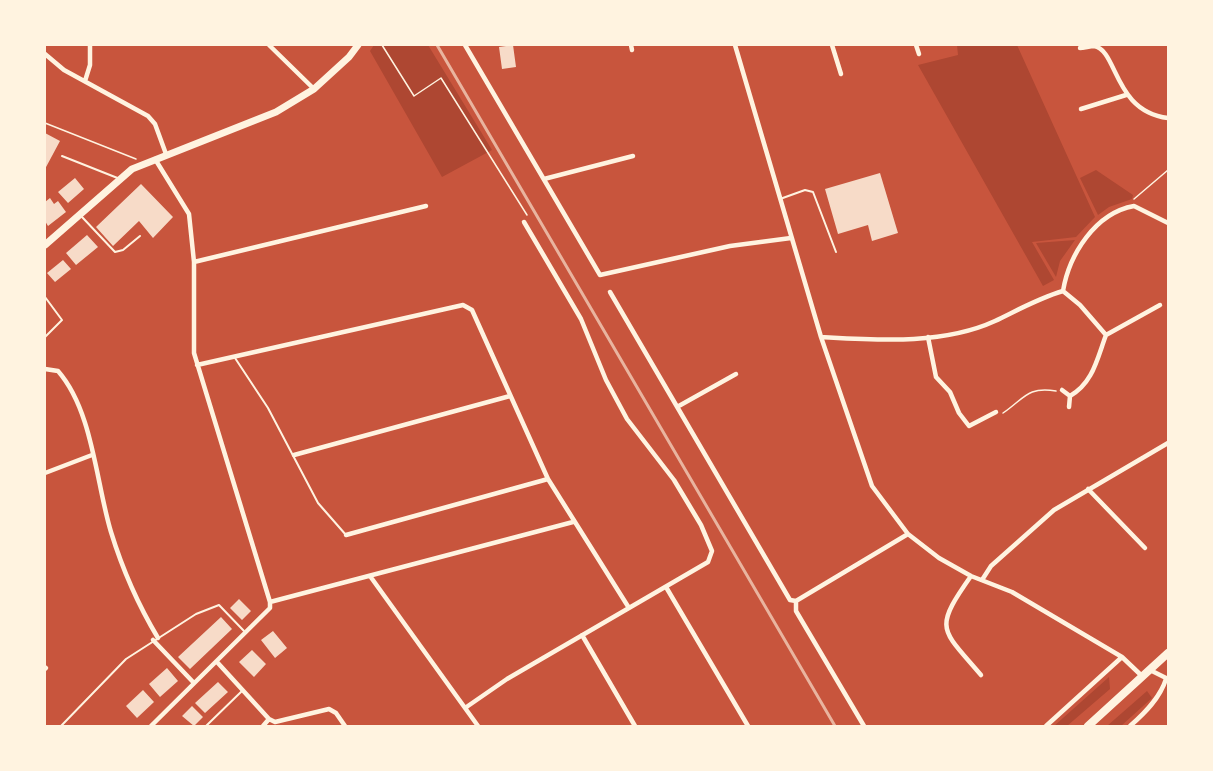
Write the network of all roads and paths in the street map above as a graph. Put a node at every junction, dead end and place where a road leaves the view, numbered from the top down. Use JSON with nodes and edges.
{"nodes":[{"id":1,"x":90,"y":45,"type":"edge"},
{"id":2,"x":269,"y":45,"type":"edge"},
{"id":3,"x":358,"y":45,"type":"edge"},
{"id":4,"x":382,"y":45,"type":"edge"},
{"id":5,"x":465,"y":45,"type":"edge"},
{"id":6,"x":735,"y":45,"type":"edge"},
{"id":7,"x":832,"y":45,"type":"edge"},
{"id":8,"x":916,"y":45,"type":"edge"},
{"id":9,"x":1080,"y":48,"type":"dead end"},
{"id":10,"x":45,"y":54,"type":"edge"},
{"id":11,"x":919,"y":54,"type":"dead end"},
{"id":12,"x":841,"y":74,"type":"dead end"},
{"id":13,"x":85,"y":81,"type":"junction"},
{"id":14,"x":314,"y":89,"type":"junction"},
{"id":15,"x":1126,"y":95,"type":"junction"},
{"id":16,"x":1082,"y":109,"type":"dead end"},
{"id":17,"x":1168,"y":118,"type":"edge"},
{"id":18,"x":45,"y":123,"type":"edge"},
{"id":19,"x":166,"y":154,"type":"junction"},
{"id":20,"x":62,"y":156,"type":"dead end"},
{"id":21,"x":633,"y":156,"type":"dead end"},
{"id":22,"x":155,"y":159,"type":"junction"},
{"id":23,"x":146,"y":162,"type":"junction"},
{"id":24,"x":1168,"y":170,"type":"edge"},
{"id":25,"x":120,"y":178,"type":"junction"},
{"id":26,"x":544,"y":179,"type":"junction"},
{"id":27,"x":780,"y":199,"type":"junction"},
{"id":28,"x":426,"y":206,"type":"dead end"},
{"id":29,"x":1134,"y":206,"type":"junction"},
{"id":30,"x":80,"y":215,"type":"junction"},
{"id":31,"x":525,"y":222,"type":"joint"},
{"id":32,"x":1168,"y":223,"type":"edge"},
{"id":33,"x":140,"y":236,"type":"dead end"},
{"id":34,"x":791,"y":238,"type":"junction"},
{"id":35,"x":45,"y":245,"type":"edge"},
{"id":36,"x":836,"y":252,"type":"dead end"},
{"id":37,"x":194,"y":262,"type":"junction"},
{"id":38,"x":1063,"y":291,"type":"junction"},
{"id":39,"x":610,"y":292,"type":"dead end"},
{"id":40,"x":45,"y":297,"type":"edge"},
{"id":41,"x":1160,"y":304,"type":"dead end"},
{"id":42,"x":1106,"y":335,"type":"junction"},
{"id":43,"x":45,"y":337,"type":"edge"},
{"id":44,"x":821,"y":337,"type":"junction"},
{"id":45,"x":928,"y":337,"type":"junction"},
{"id":46,"x":233,"y":356,"type":"junction"},
{"id":47,"x":197,"y":365,"type":"junction"},
{"id":48,"x":45,"y":369,"type":"edge"},
{"id":49,"x":736,"y":374,"type":"dead end"},
{"id":50,"x":1062,"y":390,"type":"joint"},
{"id":51,"x":510,"y":396,"type":"junction"},
{"id":52,"x":1070,"y":396,"type":"junction"},
{"id":53,"x":677,"y":407,"type":"junction"},
{"id":54,"x":1070,"y":407,"type":"dead end"},
{"id":55,"x":996,"y":412,"type":"joint"},
{"id":56,"x":1168,"y":443,"type":"edge"},
{"id":57,"x":92,"y":454,"type":"junction"},
{"id":58,"x":294,"y":455,"type":"junction"},
{"id":59,"x":45,"y":472,"type":"edge"},
{"id":60,"x":548,"y":479,"type":"junction"},
{"id":61,"x":1088,"y":489,"type":"junction"},
{"id":62,"x":573,"y":522,"type":"junction"},
{"id":63,"x":908,"y":534,"type":"junction"},
{"id":64,"x":346,"y":535,"type":"joint"},
{"id":65,"x":1145,"y":548,"type":"dead end"},
{"id":66,"x":370,"y":576,"type":"junction"},
{"id":67,"x":970,"y":576,"type":"junction"},
{"id":68,"x":982,"y":580,"type":"junction"},
{"id":69,"x":666,"y":587,"type":"junction"},
{"id":70,"x":796,"y":601,"type":"junction"},
{"id":71,"x":270,"y":602,"type":"junction"},
{"id":72,"x":629,"y":608,"type":"junction"},
{"id":73,"x":245,"y":632,"type":"junction"},
{"id":74,"x":582,"y":635,"type":"junction"},
{"id":75,"x":155,"y":639,"type":"junction"},
{"id":76,"x":1168,"y":653,"type":"edge"},
{"id":77,"x":1122,"y":657,"type":"junction"},
{"id":78,"x":217,"y":662,"type":"junction"},
{"id":79,"x":1150,"y":670,"type":"junction"},
{"id":80,"x":981,"y":675,"type":"dead end"},
{"id":81,"x":1143,"y":677,"type":"junction"},
{"id":82,"x":1167,"y":679,"type":"edge"},
{"id":83,"x":194,"y":683,"type":"junction"},
{"id":84,"x":243,"y":690,"type":"junction"},
{"id":85,"x":465,"y":708,"type":"junction"},
{"id":86,"x":269,"y":720,"type":"junction"},
{"id":87,"x":62,"y":726,"type":"edge"},
{"id":88,"x":151,"y":726,"type":"edge"},
{"id":89,"x":206,"y":726,"type":"edge"},
{"id":90,"x":263,"y":726,"type":"edge"},
{"id":91,"x":345,"y":726,"type":"edge"},
{"id":92,"x":478,"y":726,"type":"edge"},
{"id":93,"x":635,"y":726,"type":"edge"},
{"id":94,"x":748,"y":726,"type":"edge"},
{"id":95,"x":864,"y":726,"type":"edge"},
{"id":96,"x":1046,"y":726,"type":"edge"},
{"id":97,"x":1088,"y":726,"type":"edge"},
{"id":98,"x":1130,"y":726,"type":"edge"}],
"edges":[{"from":1,"to":13,"type":"street"},
{"from":2,"to":14,"type":"street"},
{"from":3,"to":14,"type":"main road"},
{"from":4,"to":31,"type":"path"},
{"from":5,"to":26,"type":"street"},
{"from":6,"to":27,"type":"street"},
{"from":7,"to":12,"type":"street"},
{"from":8,"to":11,"type":"street"},
{"from":9,"to":15,"type":"street"},
{"from":10,"to":13,"type":"street"},
{"from":13,"to":19,"type":"street"},
{"from":14,"to":19,"type":"main road"},
{"from":15,"to":16,"type":"street"},
{"from":15,"to":17,"type":"street"},
{"from":18,"to":23,"type":"path"},
{"from":19,"to":22,"type":"main road"},
{"from":20,"to":25,"type":"lane"},
{"from":21,"to":26,"type":"street"},
{"from":22,"to":23,"type":"main road"},
{"from":22,"to":37,"type":"street"},
{"from":23,"to":25,"type":"main road"},
{"from":24,"to":29,"type":"path"},
{"from":25,"to":30,"type":"main road"},
{"from":26,"to":34,"type":"street"},
{"from":27,"to":34,"type":"street"},
{"from":27,"to":36,"type":"lane"},
{"from":28,"to":37,"type":"street"},
{"from":29,"to":32,"type":"street"},
{"from":29,"to":38,"type":"street"},
{"from":30,"to":33,"type":"lane"},
{"from":30,"to":35,"type":"main road"},
{"from":31,"to":69,"type":"street"},
{"from":34,"to":44,"type":"street"},
{"from":37,"to":47,"type":"street"},
{"from":38,"to":42,"type":"street"},
{"from":38,"to":45,"type":"street"},
{"from":39,"to":53,"type":"street"},
{"from":40,"to":43,"type":"lane"},
{"from":41,"to":42,"type":"street"},
{"from":42,"to":52,"type":"street"},
{"from":44,"to":45,"type":"street"},
{"from":44,"to":63,"type":"street"},
{"from":45,"to":55,"type":"street"},
{"from":46,"to":47,"type":"street"},
{"from":46,"to":51,"type":"street"},
{"from":46,"to":58,"type":"lane"},
{"from":47,"to":71,"type":"street"},
{"from":48,"to":57,"type":"street"},
{"from":49,"to":53,"type":"street"},
{"from":50,"to":52,"type":"street"},
{"from":50,"to":55,"type":"path"},
{"from":51,"to":58,"type":"street"},
{"from":51,"to":60,"type":"street"},
{"from":52,"to":54,"type":"street"},
{"from":53,"to":70,"type":"street"},
{"from":56,"to":61,"type":"street"},
{"from":57,"to":59,"type":"street"},
{"from":57,"to":75,"type":"street"},
{"from":58,"to":64,"type":"lane"},
{"from":60,"to":62,"type":"street"},
{"from":60,"to":64,"type":"street"},
{"from":61,"to":65,"type":"street"},
{"from":61,"to":68,"type":"street"},
{"from":62,"to":66,"type":"street"},
{"from":62,"to":72,"type":"street"},
{"from":63,"to":67,"type":"street"},
{"from":63,"to":70,"type":"street"},
{"from":66,"to":71,"type":"street"},
{"from":66,"to":85,"type":"street"},
{"from":67,"to":68,"type":"street"},
{"from":67,"to":80,"type":"street"},
{"from":68,"to":77,"type":"street"},
{"from":69,"to":72,"type":"street"},
{"from":69,"to":94,"type":"street"},
{"from":70,"to":95,"type":"street"},
{"from":71,"to":73,"type":"street"},
{"from":72,"to":74,"type":"street"},
{"from":73,"to":75,"type":"lane"},
{"from":73,"to":78,"type":"street"},
{"from":74,"to":85,"type":"street"},
{"from":74,"to":93,"type":"street"},
{"from":75,"to":83,"type":"street"},
{"from":75,"to":87,"type":"lane"},
{"from":76,"to":79,"type":"main road"},
{"from":77,"to":81,"type":"street"},
{"from":77,"to":96,"type":"street"},
{"from":78,"to":83,"type":"street"},
{"from":78,"to":84,"type":"street"},
{"from":79,"to":81,"type":"main road"},
{"from":79,"to":82,"type":"street"},
{"from":81,"to":97,"type":"main road"},
{"from":82,"to":98,"type":"street"},
{"from":83,"to":88,"type":"street"},
{"from":84,"to":86,"type":"street"},
{"from":84,"to":89,"type":"lane"},
{"from":85,"to":92,"type":"street"},
{"from":86,"to":90,"type":"street"},
{"from":86,"to":91,"type":"street"}]}
